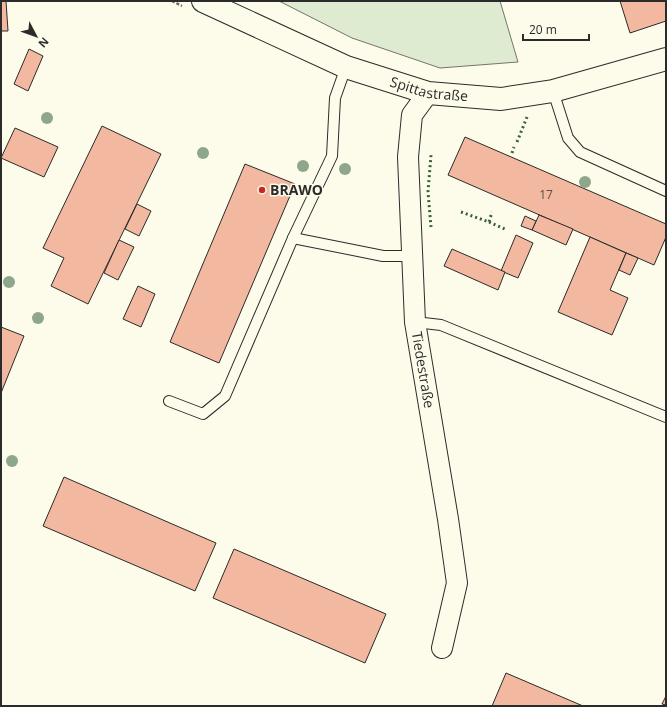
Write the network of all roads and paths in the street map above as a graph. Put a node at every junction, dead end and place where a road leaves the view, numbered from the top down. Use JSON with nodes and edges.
{"nodes":[{"id":1,"x":203,"y":1,"type":"edge"},
{"id":2,"x":666,"y":59,"type":"edge"},
{"id":3,"x":346,"y":67,"type":"junction"},
{"id":4,"x":553,"y":91,"type":"junction"},
{"id":5,"x":428,"y":93,"type":"junction"},
{"id":6,"x":666,"y":191,"type":"edge"},
{"id":7,"x":293,"y":238,"type":"junction"},
{"id":8,"x":412,"y":256,"type":"junction"},
{"id":9,"x":415,"y":322,"type":"junction"},
{"id":10,"x":169,"y":401,"type":"dead end"},
{"id":11,"x":666,"y":417,"type":"edge"},
{"id":12,"x":442,"y":648,"type":"dead end"}],
"edges":[{"from":1,"to":3,"type":"street","name":"Spittastraße"},
{"from":2,"to":4,"type":"street","name":"Spittastraße"},
{"from":3,"to":5,"type":"street","name":"Spittastraße"},
{"from":3,"to":7,"type":"lane"},
{"from":4,"to":5,"type":"street","name":"Spittastraße"},
{"from":4,"to":6,"type":"lane"},
{"from":5,"to":8,"type":"street","name":"Tiedestraße"},
{"from":7,"to":8,"type":"lane"},
{"from":7,"to":10,"type":"lane"},
{"from":8,"to":9,"type":"street","name":"Tiedestraße"},
{"from":9,"to":11,"type":"lane"},
{"from":9,"to":12,"type":"street","name":"Tiedestraße"}]}
